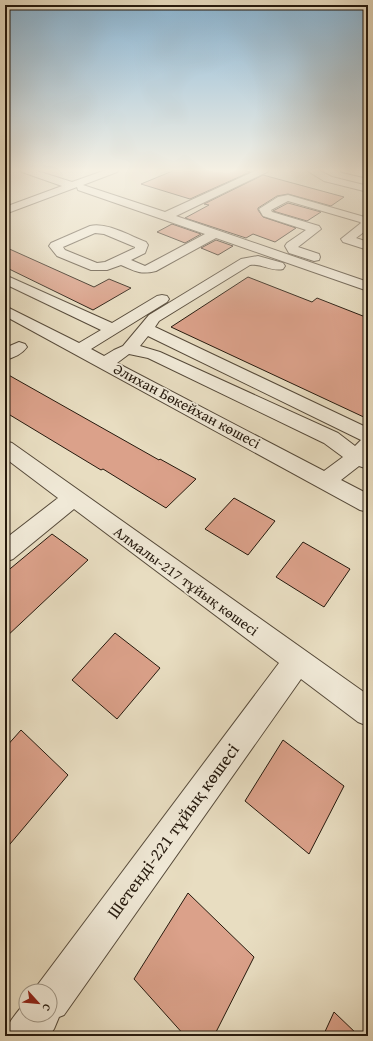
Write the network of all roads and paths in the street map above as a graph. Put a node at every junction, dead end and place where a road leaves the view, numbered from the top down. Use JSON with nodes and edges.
{"nodes":[{"id":1,"x":173,"y":219,"type":"edge"},
{"id":2,"x":282,"y":219,"type":"edge"},
{"id":3,"x":359,"y":219,"type":"edge"},
{"id":4,"x":368,"y":224,"type":"edge"},
{"id":5,"x":315,"y":229,"type":"junction"},
{"id":6,"x":214,"y":234,"type":"junction"},
{"id":7,"x":347,"y":239,"type":"junction"},
{"id":8,"x":250,"y":246,"type":"junction"},
{"id":9,"x":368,"y":246,"type":"edge"},
{"id":10,"x":121,"y":260,"type":"junction"},
{"id":11,"x":368,"y":277,"type":"edge"},
{"id":12,"x":5,"y":279,"type":"edge"},
{"id":13,"x":368,"y":287,"type":"edge"},
{"id":14,"x":368,"y":297,"type":"edge"},
{"id":15,"x":5,"y":310,"type":"edge"},
{"id":16,"x":146,"y":329,"type":"junction"},
{"id":17,"x":112,"y":330,"type":"junction"},
{"id":18,"x":19,"y":347,"type":"dead end"},
{"id":19,"x":130,"y":348,"type":"junction"},
{"id":20,"x":79,"y":350,"type":"junction"},
{"id":21,"x":5,"y":355,"type":"edge"},
{"id":22,"x":106,"y":363,"type":"junction"},
{"id":23,"x":368,"y":436,"type":"edge"},
{"id":24,"x":5,"y":448,"type":"edge"},
{"id":25,"x":364,"y":454,"type":"edge"},
{"id":26,"x":326,"y":481,"type":"junction"},
{"id":27,"x":73,"y":498,"type":"junction"},
{"id":28,"x":368,"y":504,"type":"edge"},
{"id":29,"x":5,"y":552,"type":"edge"},
{"id":30,"x":297,"y":662,"type":"junction"},
{"id":31,"x":368,"y":712,"type":"edge"},
{"id":32,"x":58,"y":990,"type":"edge"},
{"id":33,"x":34,"y":1023,"type":"edge"},
{"id":34,"x":24,"y":1036,"type":"edge"}],
"edges":[{"from":1,"to":6,"type":"street"},
{"from":2,"to":5,"type":"street"},
{"from":3,"to":4,"type":"street"},
{"from":4,"to":7,"type":"street"},
{"from":5,"to":7,"type":"street"},
{"from":5,"to":11,"type":"street"},
{"from":6,"to":8,"type":"street"},
{"from":6,"to":10,"type":"street"},
{"from":7,"to":9,"type":"street"},
{"from":8,"to":13,"type":"street"},
{"from":8,"to":17,"type":"street"},
{"from":10,"to":10,"type":"street"},
{"from":12,"to":17,"type":"street"},
{"from":14,"to":16,"type":"street"},
{"from":15,"to":20,"type":"street","name":"Әлихан Бөкейхан көшесі"},
{"from":16,"to":19,"type":"street"},
{"from":16,"to":23,"type":"street"},
{"from":17,"to":20,"type":"street"},
{"from":18,"to":21,"type":"street"},
{"from":19,"to":22,"type":"street"},
{"from":19,"to":25,"type":"street"},
{"from":20,"to":22,"type":"street","name":"Әлихан Бөкейхан көшесі"},
{"from":22,"to":26,"type":"street","name":"Әлихан Бөкейхан көшесі"},
{"from":24,"to":27,"type":"street","name":"Алмалы-217 тұйық көшесі"},
{"from":25,"to":26,"type":"street"},
{"from":26,"to":28,"type":"street","name":"Әлихан Бөкейхан көшесі"},
{"from":27,"to":29,"type":"street"},
{"from":27,"to":30,"type":"street","name":"Алмалы-217 тұйық көшесі"},
{"from":30,"to":31,"type":"street","name":"Алмалы-217 тұйық көшесі"},
{"from":30,"to":32,"type":"street","name":"Шетенді-221 тұйық көшесі"},
{"from":33,"to":34,"type":"street"}]}
